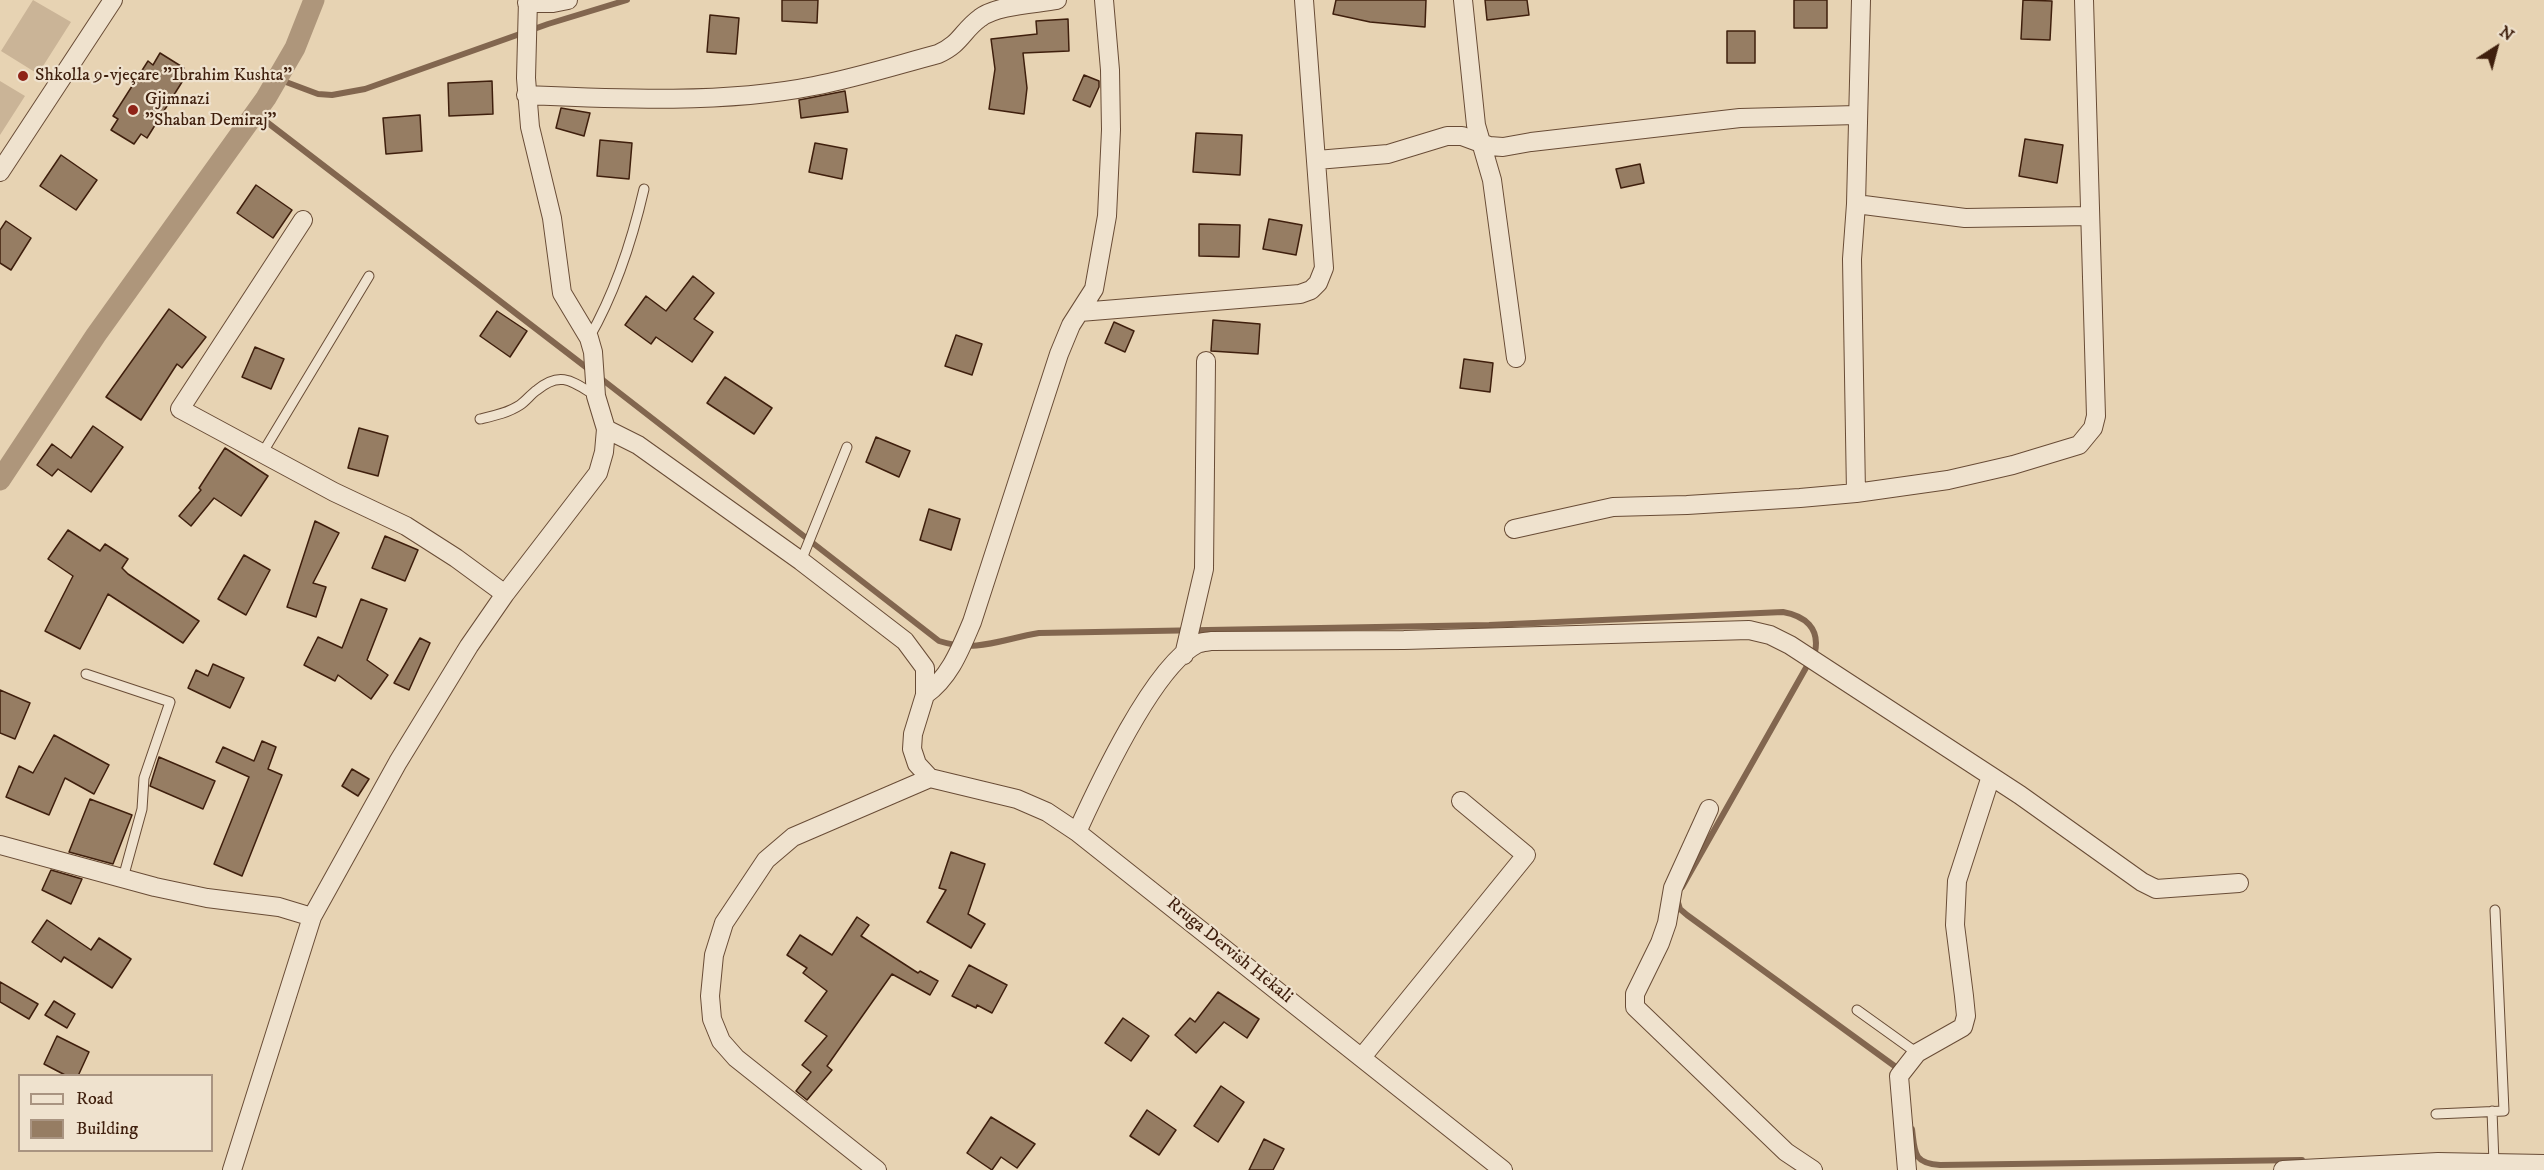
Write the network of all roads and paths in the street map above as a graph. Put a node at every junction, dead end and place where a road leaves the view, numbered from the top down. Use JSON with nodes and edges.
{"nodes":[{"id":1,"x":113,"y":0,"type":"edge"},
{"id":2,"x":568,"y":0,"type":"edge"},
{"id":3,"x":1057,"y":0,"type":"edge"},
{"id":4,"x":1104,"y":0,"type":"edge"},
{"id":5,"x":1304,"y":0,"type":"edge"},
{"id":6,"x":1463,"y":0,"type":"edge"},
{"id":7,"x":1861,"y":0,"type":"edge"},
{"id":8,"x":2084,"y":0,"type":"edge"},
{"id":9,"x":527,"y":8,"type":"edge"},
{"id":10,"x":526,"y":95,"type":"junction"},
{"id":11,"x":1857,"y":116,"type":"junction"},
{"id":12,"x":1480,"y":143,"type":"junction"},
{"id":13,"x":1317,"y":160,"type":"junction"},
{"id":14,"x":0,"y":172,"type":"edge"},
{"id":15,"x":645,"y":189,"type":"dead end"},
{"id":16,"x":1856,"y":204,"type":"junction"},
{"id":17,"x":2090,"y":216,"type":"junction"},
{"id":18,"x":303,"y":220,"type":"dead end"},
{"id":19,"x":369,"y":276,"type":"dead end"},
{"id":20,"x":1080,"y":312,"type":"junction"},
{"id":21,"x":591,"y":345,"type":"junction"},
{"id":22,"x":1516,"y":358,"type":"dead end"},
{"id":23,"x":1206,"y":361,"type":"dead end"},
{"id":24,"x":596,"y":391,"type":"junction"},
{"id":25,"x":480,"y":419,"type":"dead end"},
{"id":26,"x":606,"y":429,"type":"junction"},
{"id":27,"x":848,"y":447,"type":"dead end"},
{"id":28,"x":263,"y":452,"type":"junction"},
{"id":29,"x":1856,"y":493,"type":"junction"},
{"id":30,"x":1514,"y":529,"type":"dead end"},
{"id":31,"x":804,"y":553,"type":"junction"},
{"id":32,"x":505,"y":594,"type":"junction"},
{"id":33,"x":1185,"y":647,"type":"junction"},
{"id":34,"x":86,"y":674,"type":"dead end"},
{"id":35,"x":925,"y":695,"type":"junction"},
{"id":36,"x":1991,"y":776,"type":"junction"},
{"id":37,"x":930,"y":778,"type":"junction"},
{"id":38,"x":1461,"y":801,"type":"dead end"},
{"id":39,"x":1709,"y":809,"type":"dead end"},
{"id":40,"x":1077,"y":832,"type":"junction"},
{"id":41,"x":0,"y":845,"type":"edge"},
{"id":42,"x":123,"y":878,"type":"junction"},
{"id":43,"x":2239,"y":883,"type":"dead end"},
{"id":44,"x":2495,"y":910,"type":"dead end"},
{"id":45,"x":312,"y":917,"type":"junction"},
{"id":46,"x":1857,"y":1010,"type":"dead end"},
{"id":47,"x":1915,"y":1056,"type":"junction"},
{"id":48,"x":1362,"y":1057,"type":"junction"},
{"id":49,"x":2492,"y":1111,"type":"junction"},
{"id":50,"x":2436,"y":1114,"type":"dead end"},
{"id":51,"x":2494,"y":1163,"type":"junction"},
{"id":52,"x":2544,"y":1164,"type":"edge"},
{"id":53,"x":2460,"y":1166,"type":"edge"},
{"id":54,"x":232,"y":1170,"type":"edge"},
{"id":55,"x":877,"y":1170,"type":"edge"},
{"id":56,"x":1503,"y":1170,"type":"edge"},
{"id":57,"x":1813,"y":1170,"type":"edge"},
{"id":58,"x":1907,"y":1170,"type":"edge"},
{"id":59,"x":2283,"y":1170,"type":"edge"}],
"edges":[{"from":1,"to":14,"type":"street"},
{"from":2,"to":9,"type":"street"},
{"from":3,"to":10,"type":"street"},
{"from":4,"to":20,"type":"street"},
{"from":5,"to":13,"type":"street"},
{"from":6,"to":12,"type":"street"},
{"from":7,"to":11,"type":"street"},
{"from":8,"to":17,"type":"street"},
{"from":9,"to":10,"type":"street"},
{"from":10,"to":21,"type":"street"},
{"from":11,"to":12,"type":"street"},
{"from":11,"to":16,"type":"street"},
{"from":12,"to":13,"type":"street"},
{"from":12,"to":22,"type":"street"},
{"from":13,"to":20,"type":"street"},
{"from":15,"to":21,"type":"lane"},
{"from":16,"to":17,"type":"street"},
{"from":16,"to":29,"type":"street"},
{"from":17,"to":29,"type":"street"},
{"from":18,"to":28,"type":"street"},
{"from":19,"to":28,"type":"lane"},
{"from":20,"to":35,"type":"street"},
{"from":21,"to":24,"type":"street"},
{"from":23,"to":33,"type":"street"},
{"from":24,"to":25,"type":"lane"},
{"from":24,"to":26,"type":"street"},
{"from":26,"to":31,"type":"street"},
{"from":26,"to":32,"type":"street"},
{"from":27,"to":31,"type":"lane"},
{"from":28,"to":32,"type":"street"},
{"from":29,"to":30,"type":"street"},
{"from":31,"to":35,"type":"street"},
{"from":32,"to":45,"type":"street"},
{"from":33,"to":36,"type":"street"},
{"from":33,"to":40,"type":"street"},
{"from":34,"to":42,"type":"lane"},
{"from":35,"to":37,"type":"street"},
{"from":36,"to":43,"type":"street"},
{"from":36,"to":47,"type":"street"},
{"from":37,"to":40,"type":"street","name":"Rruga Dervish Hekali"},
{"from":37,"to":55,"type":"street"},
{"from":38,"to":48,"type":"street"},
{"from":39,"to":57,"type":"street"},
{"from":40,"to":48,"type":"street","name":"Rruga Dervish Hekali"},
{"from":41,"to":42,"type":"street"},
{"from":42,"to":45,"type":"street"},
{"from":44,"to":49,"type":"lane"},
{"from":45,"to":54,"type":"street"},
{"from":46,"to":47,"type":"lane"},
{"from":47,"to":58,"type":"street"},
{"from":48,"to":56,"type":"street","name":"Rruga Dervish Hekali"},
{"from":49,"to":50,"type":"lane"},
{"from":49,"to":51,"type":"lane"},
{"from":51,"to":52,"type":"street"},
{"from":51,"to":53,"type":"street"},
{"from":53,"to":59,"type":"street"}]}
